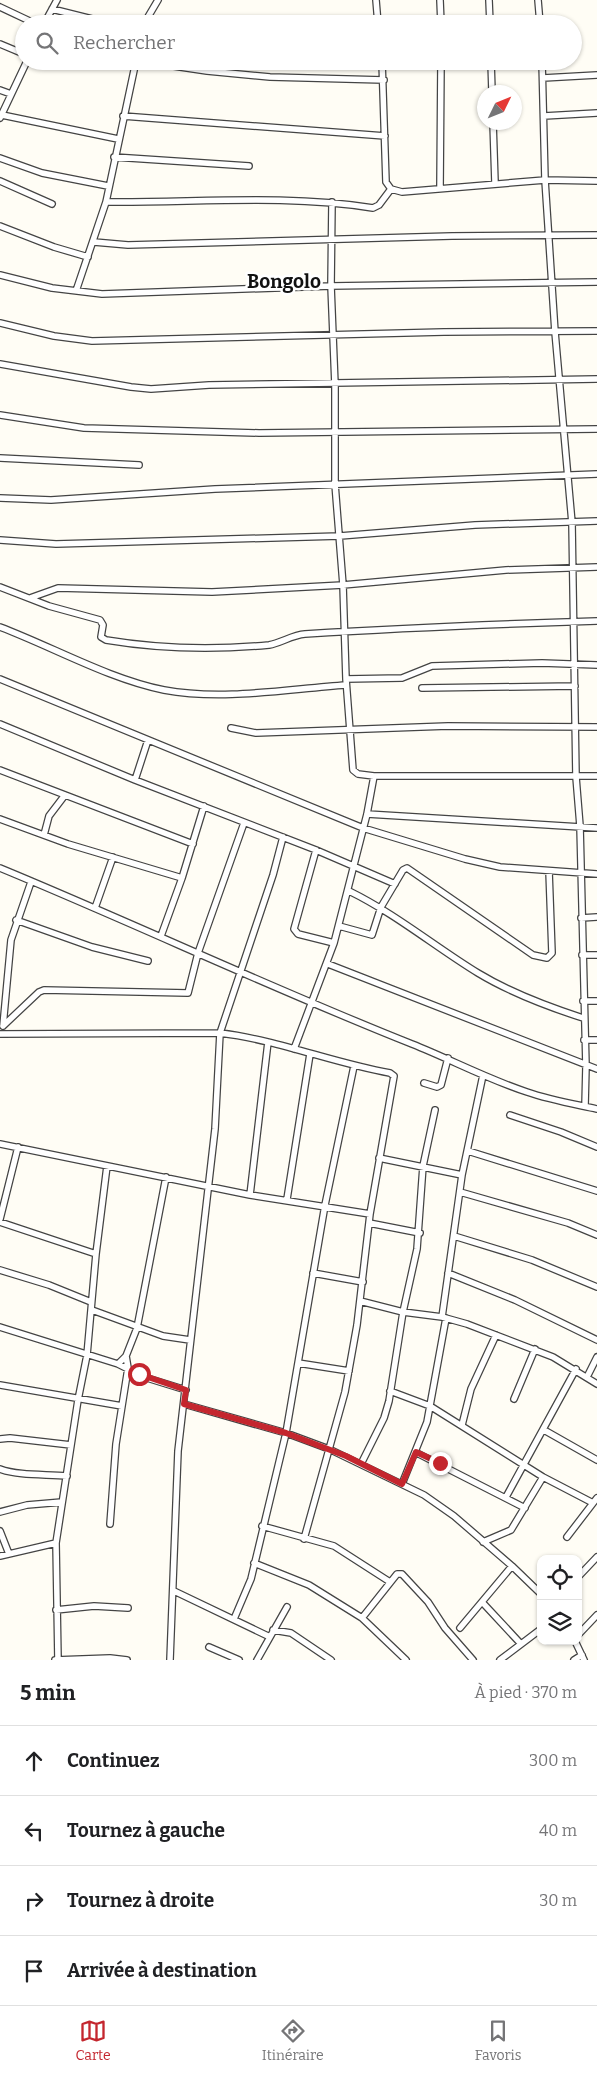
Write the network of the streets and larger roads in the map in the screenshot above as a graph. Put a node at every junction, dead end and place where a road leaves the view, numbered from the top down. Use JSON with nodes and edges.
{"nodes":[{"id":1,"x":57,"y":0,"type":"edge"},
{"id":2,"x":158,"y":0,"type":"edge"},
{"id":3,"x":376,"y":0,"type":"edge"},
{"id":4,"x":440,"y":0,"type":"edge"},
{"id":5,"x":489,"y":0,"type":"edge"},
{"id":6,"x":538,"y":0,"type":"edge"},
{"id":7,"x":0,"y":7,"type":"edge"},
{"id":8,"x":52,"y":9,"type":"junction"},
{"id":9,"x":17,"y":15,"type":"edge"},
{"id":10,"x":49,"y":15,"type":"edge"},
{"id":11,"x":76,"y":15,"type":"edge"},
{"id":12,"x":149,"y":15,"type":"edge"},
{"id":13,"x":377,"y":15,"type":"edge"},
{"id":14,"x":441,"y":15,"type":"edge"},
{"id":15,"x":490,"y":15,"type":"edge"},
{"id":16,"x":539,"y":15,"type":"edge"},
{"id":17,"x":0,"y":44,"type":"edge"},
{"id":18,"x":15,"y":50,"type":"edge"},
{"id":19,"x":23,"y":70,"type":"edge"},
{"id":20,"x":134,"y":70,"type":"edge"},
{"id":21,"x":200,"y":70,"type":"edge"},
{"id":22,"x":383,"y":70,"type":"edge"},
{"id":23,"x":442,"y":70,"type":"edge"},
{"id":24,"x":491,"y":70,"type":"edge"},
{"id":25,"x":543,"y":70,"type":"edge"},
{"id":26,"x":597,"y":75,"type":"edge"},
{"id":27,"x":543,"y":78,"type":"junction"},
{"id":28,"x":384,"y":80,"type":"junction"},
{"id":29,"x":492,"y":85,"type":"edge"},
{"id":30,"x":0,"y":90,"type":"edge"},
{"id":31,"x":11,"y":94,"type":"junction"},
{"id":32,"x":597,"y":113,"type":"edge"},
{"id":33,"x":1,"y":116,"type":"edge"},
{"id":34,"x":122,"y":116,"type":"junction"},
{"id":35,"x":544,"y":116,"type":"junction"},
{"id":36,"x":493,"y":130,"type":"edge"},
{"id":37,"x":385,"y":136,"type":"junction"},
{"id":38,"x":118,"y":139,"type":"junction"},
{"id":39,"x":114,"y":157,"type":"junction"},
{"id":40,"x":0,"y":158,"type":"edge"},
{"id":41,"x":249,"y":166,"type":"dead end"},
{"id":42,"x":545,"y":180,"type":"junction"},
{"id":43,"x":597,"y":180,"type":"edge"},
{"id":44,"x":0,"y":181,"type":"edge"},
{"id":45,"x":495,"y":184,"type":"junction"},
{"id":46,"x":108,"y":186,"type":"junction"},
{"id":47,"x":440,"y":188,"type":"junction"},
{"id":48,"x":391,"y":189,"type":"junction"},
{"id":49,"x":106,"y":202,"type":"junction"},
{"id":50,"x":332,"y":202,"type":"junction"},
{"id":51,"x":52,"y":204,"type":"dead end"},
{"id":52,"x":0,"y":226,"type":"edge"},
{"id":53,"x":597,"y":235,"type":"edge"},
{"id":54,"x":549,"y":237,"type":"junction"},
{"id":55,"x":332,"y":240,"type":"junction"},
{"id":56,"x":94,"y":242,"type":"junction"},
{"id":57,"x":88,"y":257,"type":"junction"},
{"id":58,"x":0,"y":275,"type":"edge"},
{"id":59,"x":597,"y":282,"type":"edge"},
{"id":60,"x":552,"y":284,"type":"junction"},
{"id":61,"x":331,"y":286,"type":"junction"},
{"id":62,"x":76,"y":291,"type":"junction"},
{"id":63,"x":0,"y":323,"type":"edge"},
{"id":64,"x":597,"y":331,"type":"edge"},
{"id":65,"x":555,"y":332,"type":"junction"},
{"id":66,"x":332,"y":336,"type":"junction"},
{"id":67,"x":0,"y":364,"type":"edge"},
{"id":68,"x":597,"y":379,"type":"edge"},
{"id":69,"x":560,"y":380,"type":"junction"},
{"id":70,"x":335,"y":385,"type":"junction"},
{"id":71,"x":0,"y":415,"type":"edge"},
{"id":72,"x":597,"y":429,"type":"edge"},
{"id":73,"x":564,"y":430,"type":"junction"},
{"id":74,"x":334,"y":433,"type":"junction"},
{"id":75,"x":0,"y":458,"type":"edge"},
{"id":76,"x":139,"y":464,"type":"dead end"},
{"id":77,"x":569,"y":474,"type":"junction"},
{"id":78,"x":597,"y":474,"type":"edge"},
{"id":79,"x":335,"y":484,"type":"junction"},
{"id":80,"x":0,"y":498,"type":"edge"},
{"id":81,"x":597,"y":522,"type":"edge"},
{"id":82,"x":572,"y":523,"type":"junction"},
{"id":83,"x":340,"y":536,"type":"junction"},
{"id":84,"x":0,"y":540,"type":"edge"},
{"id":85,"x":597,"y":567,"type":"edge"},
{"id":86,"x":572,"y":568,"type":"junction"},
{"id":87,"x":343,"y":585,"type":"junction"},
{"id":88,"x":0,"y":587,"type":"edge"},
{"id":89,"x":30,"y":598,"type":"junction"},
{"id":90,"x":597,"y":621,"type":"edge"},
{"id":91,"x":572,"y":622,"type":"junction"},
{"id":92,"x":0,"y":627,"type":"edge"},
{"id":93,"x":346,"y":633,"type":"junction"},
{"id":94,"x":574,"y":665,"type":"junction"},
{"id":95,"x":597,"y":665,"type":"edge"},
{"id":96,"x":0,"y":679,"type":"edge"},
{"id":97,"x":346,"y":682,"type":"junction"},
{"id":98,"x":575,"y":686,"type":"junction"},
{"id":99,"x":422,"y":688,"type":"dead end"},
{"id":100,"x":0,"y":724,"type":"edge"},
{"id":101,"x":577,"y":726,"type":"junction"},
{"id":102,"x":597,"y":727,"type":"edge"},
{"id":103,"x":231,"y":728,"type":"dead end"},
{"id":104,"x":350,"y":731,"type":"junction"},
{"id":105,"x":148,"y":740,"type":"junction"},
{"id":106,"x":0,"y":770,"type":"edge"},
{"id":107,"x":374,"y":776,"type":"junction"},
{"id":108,"x":597,"y":776,"type":"edge"},
{"id":109,"x":576,"y":777,"type":"junction"},
{"id":110,"x":135,"y":780,"type":"junction"},
{"id":111,"x":65,"y":795,"type":"junction"},
{"id":112,"x":204,"y":806,"type":"junction"},
{"id":113,"x":367,"y":814,"type":"junction"},
{"id":114,"x":0,"y":819,"type":"edge"},
{"id":115,"x":244,"y":823,"type":"junction"},
{"id":116,"x":580,"y":826,"type":"junction"},
{"id":117,"x":363,"y":828,"type":"junction"},
{"id":118,"x":597,"y":828,"type":"edge"},
{"id":119,"x":44,"y":835,"type":"junction"},
{"id":120,"x":283,"y":837,"type":"junction"},
{"id":121,"x":193,"y":844,"type":"junction"},
{"id":122,"x":316,"y":850,"type":"junction"},
{"id":123,"x":113,"y":857,"type":"junction"},
{"id":124,"x":0,"y":868,"type":"edge"},
{"id":125,"x":355,"y":868,"type":"junction"},
{"id":126,"x":549,"y":871,"type":"junction"},
{"id":127,"x":580,"y":873,"type":"junction"},
{"id":128,"x":597,"y":874,"type":"edge"},
{"id":129,"x":182,"y":878,"type":"junction"},
{"id":130,"x":31,"y":882,"type":"junction"},
{"id":131,"x":395,"y":884,"type":"junction"},
{"id":132,"x":349,"y":891,"type":"junction"},
{"id":133,"x":381,"y":907,"type":"junction"},
{"id":134,"x":95,"y":908,"type":"junction"},
{"id":135,"x":597,"y":917,"type":"edge"},
{"id":136,"x":581,"y":918,"type":"junction"},
{"id":137,"x":16,"y":920,"type":"junction"},
{"id":138,"x":339,"y":926,"type":"junction"},
{"id":139,"x":161,"y":936,"type":"junction"},
{"id":140,"x":334,"y":943,"type":"junction"},
{"id":141,"x":198,"y":953,"type":"junction"},
{"id":142,"x":582,"y":955,"type":"junction"},
{"id":143,"x":597,"y":955,"type":"edge"},
{"id":144,"x":148,"y":961,"type":"dead end"},
{"id":145,"x":328,"y":964,"type":"junction"},
{"id":146,"x":240,"y":971,"type":"junction"},
{"id":147,"x":583,"y":1001,"type":"junction"},
{"id":148,"x":597,"y":1001,"type":"edge"},
{"id":149,"x":311,"y":1004,"type":"junction"},
{"id":150,"x":583,"y":1018,"type":"junction"},
{"id":151,"x":3,"y":1026,"type":"junction"},
{"id":152,"x":220,"y":1033,"type":"junction"},
{"id":153,"x":1,"y":1034,"type":"edge"},
{"id":154,"x":584,"y":1040,"type":"junction"},
{"id":155,"x":597,"y":1040,"type":"edge"},
{"id":156,"x":268,"y":1042,"type":"junction"},
{"id":157,"x":294,"y":1049,"type":"junction"},
{"id":158,"x":310,"y":1054,"type":"junction"},
{"id":159,"x":448,"y":1058,"type":"junction"},
{"id":160,"x":354,"y":1066,"type":"junction"},
{"id":161,"x":586,"y":1066,"type":"junction"},
{"id":162,"x":597,"y":1069,"type":"edge"},
{"id":163,"x":483,"y":1075,"type":"junction"},
{"id":164,"x":424,"y":1083,"type":"dead end"},
{"id":165,"x":585,"y":1106,"type":"junction"},
{"id":166,"x":597,"y":1109,"type":"edge"},
{"id":167,"x":435,"y":1110,"type":"dead end"},
{"id":168,"x":510,"y":1114,"type":"dead end"},
{"id":169,"x":0,"y":1144,"type":"edge"},
{"id":170,"x":597,"y":1147,"type":"edge"},
{"id":171,"x":18,"y":1148,"type":"junction"},
{"id":172,"x":468,"y":1151,"type":"junction"},
{"id":173,"x":379,"y":1158,"type":"junction"},
{"id":174,"x":107,"y":1166,"type":"junction"},
{"id":175,"x":424,"y":1166,"type":"junction"},
{"id":176,"x":462,"y":1175,"type":"junction"},
{"id":177,"x":166,"y":1177,"type":"junction"},
{"id":178,"x":206,"y":1186,"type":"junction"},
{"id":179,"x":597,"y":1191,"type":"edge"},
{"id":180,"x":460,"y":1192,"type":"junction"},
{"id":181,"x":250,"y":1195,"type":"junction"},
{"id":182,"x":287,"y":1199,"type":"junction"},
{"id":183,"x":325,"y":1206,"type":"junction"},
{"id":184,"x":370,"y":1214,"type":"junction"},
{"id":185,"x":0,"y":1220,"type":"edge"},
{"id":186,"x":369,"y":1223,"type":"junction"},
{"id":187,"x":420,"y":1233,"type":"junction"},
{"id":188,"x":597,"y":1235,"type":"edge"},
{"id":189,"x":454,"y":1236,"type":"junction"},
{"id":190,"x":96,"y":1254,"type":"junction"},
{"id":191,"x":0,"y":1270,"type":"edge"},
{"id":192,"x":313,"y":1273,"type":"junction"},
{"id":193,"x":448,"y":1273,"type":"junction"},
{"id":194,"x":363,"y":1282,"type":"junction"},
{"id":195,"x":597,"y":1287,"type":"edge"},
{"id":196,"x":360,"y":1300,"type":"junction"},
{"id":197,"x":91,"y":1302,"type":"junction"},
{"id":198,"x":92,"y":1310,"type":"junction"},
{"id":199,"x":403,"y":1312,"type":"junction"},
{"id":200,"x":444,"y":1317,"type":"junction"},
{"id":201,"x":0,"y":1327,"type":"edge"},
{"id":202,"x":137,"y":1328,"type":"junction"},
{"id":203,"x":496,"y":1335,"type":"junction"},
{"id":204,"x":190,"y":1340,"type":"junction"},
{"id":205,"x":597,"y":1340,"type":"edge"},
{"id":206,"x":535,"y":1350,"type":"junction"},
{"id":207,"x":88,"y":1356,"type":"junction"},
{"id":208,"x":126,"y":1356,"type":"junction"},
{"id":209,"x":596,"y":1360,"type":"edge"},
{"id":210,"x":298,"y":1363,"type":"junction"},
{"id":211,"x":118,"y":1364,"type":"junction"},
{"id":212,"x":128,"y":1368,"type":"junction"},
{"id":213,"x":576,"y":1369,"type":"junction"},
{"id":214,"x":349,"y":1371,"type":"junction"},
{"id":215,"x":587,"y":1377,"type":"junction"},
{"id":216,"x":597,"y":1384,"type":"edge"},
{"id":217,"x":0,"y":1385,"type":"edge"},
{"id":218,"x":186,"y":1390,"type":"junction"},
{"id":219,"x":390,"y":1391,"type":"junction"},
{"id":220,"x":514,"y":1399,"type":"dead end"},
{"id":221,"x":78,"y":1400,"type":"junction"},
{"id":222,"x":184,"y":1404,"type":"junction"},
{"id":223,"x":122,"y":1406,"type":"junction"},
{"id":224,"x":430,"y":1406,"type":"junction"},
{"id":225,"x":462,"y":1425,"type":"junction"},
{"id":226,"x":544,"y":1430,"type":"junction"},
{"id":227,"x":286,"y":1433,"type":"junction"},
{"id":228,"x":0,"y":1439,"type":"edge"},
{"id":229,"x":71,"y":1445,"type":"junction"},
{"id":230,"x":329,"y":1449,"type":"junction"},
{"id":231,"x":416,"y":1452,"type":"junction"},
{"id":232,"x":597,"y":1460,"type":"edge"},
{"id":233,"x":361,"y":1464,"type":"junction"},
{"id":234,"x":524,"y":1466,"type":"junction"},
{"id":235,"x":0,"y":1469,"type":"edge"},
{"id":236,"x":67,"y":1476,"type":"junction"},
{"id":237,"x":543,"y":1477,"type":"junction"},
{"id":238,"x":402,"y":1484,"type":"junction"},
{"id":239,"x":506,"y":1497,"type":"junction"},
{"id":240,"x":595,"y":1501,"type":"edge"},
{"id":241,"x":62,"y":1502,"type":"junction"},
{"id":242,"x":524,"y":1508,"type":"junction"},
{"id":243,"x":0,"y":1512,"type":"edge"},
{"id":244,"x":110,"y":1524,"type":"dead end"},
{"id":245,"x":262,"y":1526,"type":"junction"},
{"id":246,"x":0,"y":1531,"type":"edge"},
{"id":247,"x":567,"y":1537,"type":"dead end"},
{"id":248,"x":304,"y":1539,"type":"junction"},
{"id":249,"x":483,"y":1542,"type":"junction"},
{"id":250,"x":56,"y":1543,"type":"junction"},
{"id":251,"x":9,"y":1554,"type":"junction"},
{"id":252,"x":0,"y":1556,"type":"edge"},
{"id":253,"x":597,"y":1557,"type":"edge"},
{"id":254,"x":254,"y":1563,"type":"junction"},
{"id":255,"x":512,"y":1566,"type":"junction"},
{"id":256,"x":582,"y":1573,"type":"edge"},
{"id":257,"x":390,"y":1582,"type":"junction"},
{"id":258,"x":537,"y":1590,"type":"edge"},
{"id":259,"x":174,"y":1591,"type":"junction"},
{"id":260,"x":482,"y":1602,"type":"junction"},
{"id":261,"x":287,"y":1607,"type":"dead end"},
{"id":262,"x":128,"y":1608,"type":"dead end"},
{"id":263,"x":56,"y":1610,"type":"junction"},
{"id":264,"x":597,"y":1615,"type":"edge"},
{"id":265,"x":362,"y":1618,"type":"junction"},
{"id":266,"x":234,"y":1619,"type":"junction"},
{"id":267,"x":460,"y":1628,"type":"dead end"},
{"id":268,"x":274,"y":1630,"type":"junction"},
{"id":269,"x":582,"y":1631,"type":"edge"},
{"id":270,"x":537,"y":1632,"type":"edge"},
{"id":271,"x":270,"y":1637,"type":"junction"},
{"id":272,"x":521,"y":1644,"type":"junction"},
{"id":273,"x":577,"y":1645,"type":"edge"},
{"id":274,"x":208,"y":1647,"type":"dead end"},
{"id":275,"x":583,"y":1658,"type":"edge"},
{"id":276,"x":57,"y":1660,"type":"edge"},
{"id":277,"x":127,"y":1660,"type":"edge"},
{"id":278,"x":170,"y":1660,"type":"edge"},
{"id":279,"x":239,"y":1660,"type":"edge"},
{"id":280,"x":257,"y":1660,"type":"edge"},
{"id":281,"x":331,"y":1660,"type":"edge"},
{"id":282,"x":406,"y":1660,"type":"edge"},
{"id":283,"x":473,"y":1660,"type":"edge"},
{"id":284,"x":500,"y":1660,"type":"edge"},
{"id":285,"x":574,"y":1660,"type":"edge"}],
"edges":[{"from":1,"to":8,"type":"street"},
{"from":2,"to":12,"type":"street"},
{"from":3,"to":13,"type":"street"},
{"from":4,"to":14,"type":"street"},
{"from":5,"to":15,"type":"street"},
{"from":6,"to":16,"type":"street"},
{"from":7,"to":9,"type":"street"},
{"from":8,"to":10,"type":"street"},
{"from":8,"to":11,"type":"street"},
{"from":17,"to":18,"type":"street"},
{"from":19,"to":31,"type":"street"},
{"from":20,"to":34,"type":"street"},
{"from":21,"to":28,"type":"street"},
{"from":22,"to":28,"type":"street"},
{"from":23,"to":47,"type":"street"},
{"from":24,"to":29,"type":"street"},
{"from":25,"to":27,"type":"street"},
{"from":26,"to":27,"type":"street"},
{"from":27,"to":35,"type":"street"},
{"from":28,"to":37,"type":"street"},
{"from":30,"to":31,"type":"street"},
{"from":31,"to":33,"type":"street"},
{"from":32,"to":35,"type":"street"},
{"from":33,"to":38,"type":"street"},
{"from":34,"to":37,"type":"street"},
{"from":34,"to":38,"type":"street"},
{"from":35,"to":42,"type":"street"},
{"from":36,"to":45,"type":"street"},
{"from":37,"to":48,"type":"street"},
{"from":38,"to":39,"type":"street"},
{"from":39,"to":41,"type":"street"},
{"from":39,"to":46,"type":"street"},
{"from":40,"to":46,"type":"street"},
{"from":42,"to":43,"type":"street"},
{"from":42,"to":45,"type":"street"},
{"from":42,"to":54,"type":"street"},
{"from":44,"to":51,"type":"street"},
{"from":45,"to":47,"type":"street"},
{"from":46,"to":49,"type":"street"},
{"from":47,"to":48,"type":"street"},
{"from":48,"to":50,"type":"street"},
{"from":49,"to":50,"type":"street"},
{"from":49,"to":56,"type":"street"},
{"from":50,"to":55,"type":"street"},
{"from":52,"to":57,"type":"street"},
{"from":53,"to":54,"type":"street"},
{"from":54,"to":55,"type":"street"},
{"from":54,"to":60,"type":"street"},
{"from":55,"to":56,"type":"street"},
{"from":55,"to":61,"type":"street"},
{"from":56,"to":57,"type":"street"},
{"from":57,"to":62,"type":"street"},
{"from":58,"to":62,"type":"street"},
{"from":59,"to":60,"type":"street"},
{"from":60,"to":61,"type":"street"},
{"from":60,"to":65,"type":"street"},
{"from":61,"to":62,"type":"street"},
{"from":61,"to":66,"type":"street"},
{"from":63,"to":66,"type":"street"},
{"from":64,"to":65,"type":"street"},
{"from":65,"to":66,"type":"street"},
{"from":65,"to":69,"type":"street"},
{"from":66,"to":70,"type":"street"},
{"from":67,"to":70,"type":"street"},
{"from":68,"to":69,"type":"street"},
{"from":69,"to":70,"type":"street"},
{"from":69,"to":73,"type":"street"},
{"from":70,"to":74,"type":"street"},
{"from":71,"to":74,"type":"street"},
{"from":72,"to":73,"type":"street"},
{"from":73,"to":74,"type":"street"},
{"from":73,"to":77,"type":"street"},
{"from":74,"to":79,"type":"street"},
{"from":75,"to":76,"type":"street"},
{"from":77,"to":78,"type":"street"},
{"from":77,"to":79,"type":"street"},
{"from":77,"to":82,"type":"street"},
{"from":79,"to":80,"type":"street"},
{"from":79,"to":83,"type":"street"},
{"from":81,"to":82,"type":"street"},
{"from":82,"to":83,"type":"street"},
{"from":82,"to":86,"type":"street"},
{"from":83,"to":84,"type":"street"},
{"from":83,"to":87,"type":"street"},
{"from":85,"to":86,"type":"street"},
{"from":86,"to":87,"type":"street"},
{"from":86,"to":91,"type":"street"},
{"from":87,"to":89,"type":"street"},
{"from":87,"to":93,"type":"street"},
{"from":88,"to":89,"type":"street"},
{"from":89,"to":93,"type":"street"},
{"from":90,"to":91,"type":"street"},
{"from":91,"to":93,"type":"street"},
{"from":91,"to":94,"type":"street"},
{"from":92,"to":97,"type":"street"},
{"from":93,"to":97,"type":"street"},
{"from":94,"to":95,"type":"street"},
{"from":94,"to":97,"type":"street"},
{"from":94,"to":98,"type":"street"},
{"from":96,"to":105,"type":"street"},
{"from":97,"to":104,"type":"street"},
{"from":98,"to":99,"type":"street"},
{"from":98,"to":101,"type":"street"},
{"from":100,"to":110,"type":"street"},
{"from":101,"to":102,"type":"street"},
{"from":101,"to":104,"type":"street"},
{"from":101,"to":109,"type":"street"},
{"from":103,"to":104,"type":"street"},
{"from":104,"to":107,"type":"street"},
{"from":105,"to":110,"type":"street"},
{"from":105,"to":117,"type":"street"},
{"from":106,"to":111,"type":"street"},
{"from":107,"to":109,"type":"street"},
{"from":107,"to":113,"type":"street"},
{"from":108,"to":109,"type":"street"},
{"from":109,"to":116,"type":"street"},
{"from":110,"to":112,"type":"street"},
{"from":111,"to":119,"type":"street"},
{"from":111,"to":121,"type":"street"},
{"from":112,"to":115,"type":"street"},
{"from":112,"to":121,"type":"street"},
{"from":113,"to":116,"type":"street"},
{"from":113,"to":117,"type":"street"},
{"from":114,"to":119,"type":"street"},
{"from":115,"to":120,"type":"street"},
{"from":115,"to":141,"type":"street"},
{"from":116,"to":118,"type":"street"},
{"from":116,"to":127,"type":"street"},
{"from":117,"to":125,"type":"street"},
{"from":117,"to":126,"type":"street"},
{"from":119,"to":123,"type":"street"},
{"from":120,"to":122,"type":"street"},
{"from":120,"to":146,"type":"street"},
{"from":121,"to":129,"type":"street"},
{"from":122,"to":125,"type":"street"},
{"from":122,"to":140,"type":"street"},
{"from":123,"to":129,"type":"street"},
{"from":123,"to":134,"type":"street"},
{"from":124,"to":130,"type":"street"},
{"from":125,"to":131,"type":"street"},
{"from":125,"to":132,"type":"street"},
{"from":126,"to":127,"type":"street"},
{"from":126,"to":131,"type":"street"},
{"from":127,"to":128,"type":"street"},
{"from":127,"to":136,"type":"street"},
{"from":129,"to":139,"type":"street"},
{"from":130,"to":134,"type":"street"},
{"from":130,"to":137,"type":"street"},
{"from":131,"to":133,"type":"street"},
{"from":132,"to":133,"type":"street"},
{"from":132,"to":138,"type":"street"},
{"from":133,"to":138,"type":"street"},
{"from":133,"to":150,"type":"street"},
{"from":134,"to":139,"type":"street"},
{"from":135,"to":136,"type":"street"},
{"from":136,"to":142,"type":"street"},
{"from":137,"to":144,"type":"street"},
{"from":137,"to":151,"type":"street"},
{"from":138,"to":140,"type":"street"},
{"from":139,"to":141,"type":"street"},
{"from":140,"to":145,"type":"street"},
{"from":141,"to":146,"type":"street"},
{"from":141,"to":151,"type":"street"},
{"from":142,"to":143,"type":"street"},
{"from":142,"to":147,"type":"street"},
{"from":145,"to":149,"type":"street"},
{"from":145,"to":161,"type":"street"},
{"from":146,"to":149,"type":"street"},
{"from":146,"to":152,"type":"street"},
{"from":147,"to":148,"type":"street"},
{"from":147,"to":150,"type":"street"},
{"from":149,"to":157,"type":"street"},
{"from":149,"to":159,"type":"street"},
{"from":150,"to":154,"type":"street"},
{"from":151,"to":153,"type":"street"},
{"from":152,"to":153,"type":"street"},
{"from":152,"to":156,"type":"street"},
{"from":152,"to":178,"type":"street"},
{"from":154,"to":155,"type":"street"},
{"from":154,"to":161,"type":"street"},
{"from":156,"to":157,"type":"street"},
{"from":156,"to":181,"type":"street"},
{"from":157,"to":158,"type":"street"},
{"from":158,"to":160,"type":"street"},
{"from":158,"to":182,"type":"street"},
{"from":159,"to":163,"type":"street"},
{"from":159,"to":164,"type":"street"},
{"from":160,"to":173,"type":"street"},
{"from":160,"to":183,"type":"street"},
{"from":161,"to":162,"type":"street"},
{"from":161,"to":165,"type":"street"},
{"from":163,"to":165,"type":"street"},
{"from":163,"to":172,"type":"street"},
{"from":165,"to":166,"type":"street"},
{"from":167,"to":175,"type":"street"},
{"from":168,"to":170,"type":"street"},
{"from":169,"to":171,"type":"street"},
{"from":171,"to":174,"type":"street"},
{"from":171,"to":185,"type":"street"},
{"from":172,"to":176,"type":"street"},
{"from":172,"to":179,"type":"street"},
{"from":173,"to":175,"type":"street"},
{"from":173,"to":184,"type":"street"},
{"from":174,"to":177,"type":"street"},
{"from":174,"to":190,"type":"street"},
{"from":175,"to":176,"type":"street"},
{"from":175,"to":187,"type":"street"},
{"from":176,"to":180,"type":"street"},
{"from":177,"to":178,"type":"street"},
{"from":177,"to":202,"type":"street"},
{"from":178,"to":181,"type":"street"},
{"from":178,"to":204,"type":"street"},
{"from":180,"to":188,"type":"street"},
{"from":180,"to":189,"type":"street"},
{"from":181,"to":182,"type":"street"},
{"from":182,"to":183,"type":"street"},
{"from":183,"to":184,"type":"street"},
{"from":183,"to":192,"type":"street"},
{"from":184,"to":186,"type":"street"},
{"from":185,"to":190,"type":"street"},
{"from":186,"to":187,"type":"street"},
{"from":186,"to":194,"type":"street"},
{"from":187,"to":199,"type":"street"},
{"from":189,"to":193,"type":"street"},
{"from":189,"to":195,"type":"street"},
{"from":190,"to":197,"type":"street"},
{"from":191,"to":197,"type":"street"},
{"from":192,"to":194,"type":"street"},
{"from":192,"to":210,"type":"street"},
{"from":193,"to":200,"type":"street"},
{"from":193,"to":205,"type":"street"},
{"from":194,"to":196,"type":"street"},
{"from":196,"to":199,"type":"street"},
{"from":196,"to":214,"type":"street"},
{"from":197,"to":198,"type":"street"},
{"from":198,"to":202,"type":"street"},
{"from":198,"to":207,"type":"street"},
{"from":199,"to":200,"type":"street"},
{"from":199,"to":219,"type":"street"},
{"from":200,"to":203,"type":"street"},
{"from":200,"to":224,"type":"street"},
{"from":201,"to":207,"type":"street"},
{"from":202,"to":204,"type":"street"},
{"from":202,"to":208,"type":"street"},
{"from":203,"to":206,"type":"street"},
{"from":203,"to":225,"type":"street"},
{"from":204,"to":218,"type":"street"},
{"from":206,"to":213,"type":"street"},
{"from":206,"to":220,"type":"street"},
{"from":207,"to":211,"type":"street"},
{"from":207,"to":221,"type":"street"},
{"from":208,"to":211,"type":"street"},
{"from":208,"to":212,"type":"street"},
{"from":209,"to":215,"type":"street"},
{"from":210,"to":214,"type":"street"},
{"from":210,"to":227,"type":"street"},
{"from":211,"to":212,"type":"street"},
{"from":212,"to":218,"type":"street"},
{"from":212,"to":223,"type":"street"},
{"from":213,"to":215,"type":"street"},
{"from":213,"to":226,"type":"street"},
{"from":214,"to":230,"type":"street"},
{"from":215,"to":216,"type":"street"},
{"from":217,"to":221,"type":"street"},
{"from":218,"to":222,"type":"street"},
{"from":219,"to":224,"type":"street"},
{"from":219,"to":233,"type":"street"},
{"from":221,"to":223,"type":"street"},
{"from":221,"to":229,"type":"street"},
{"from":222,"to":227,"type":"street"},
{"from":222,"to":259,"type":"street"},
{"from":223,"to":244,"type":"street"},
{"from":224,"to":225,"type":"street"},
{"from":224,"to":231,"type":"street"},
{"from":225,"to":234,"type":"street"},
{"from":226,"to":232,"type":"street"},
{"from":226,"to":234,"type":"street"},
{"from":227,"to":230,"type":"street"},
{"from":227,"to":245,"type":"street"},
{"from":228,"to":229,"type":"street"},
{"from":229,"to":236,"type":"street"},
{"from":230,"to":233,"type":"street"},
{"from":230,"to":248,"type":"street"},
{"from":231,"to":238,"type":"street"},
{"from":231,"to":239,"type":"street"},
{"from":233,"to":238,"type":"street"},
{"from":234,"to":237,"type":"street"},
{"from":234,"to":239,"type":"street"},
{"from":235,"to":236,"type":"street"},
{"from":236,"to":241,"type":"street"},
{"from":237,"to":240,"type":"street"},
{"from":237,"to":242,"type":"street"},
{"from":238,"to":249,"type":"street"},
{"from":239,"to":242,"type":"street"},
{"from":240,"to":247,"type":"street"},
{"from":241,"to":243,"type":"street"},
{"from":241,"to":250,"type":"street"},
{"from":242,"to":249,"type":"street"},
{"from":245,"to":248,"type":"street"},
{"from":245,"to":254,"type":"street"},
{"from":246,"to":251,"type":"street"},
{"from":248,"to":257,"type":"street"},
{"from":249,"to":255,"type":"street"},
{"from":250,"to":251,"type":"street"},
{"from":250,"to":263,"type":"street"},
{"from":251,"to":252,"type":"street"},
{"from":253,"to":256,"type":"street"},
{"from":254,"to":265,"type":"street"},
{"from":254,"to":266,"type":"street"},
{"from":255,"to":258,"type":"street"},
{"from":255,"to":260,"type":"street"},
{"from":257,"to":265,"type":"street"},
{"from":257,"to":283,"type":"street"},
{"from":259,"to":266,"type":"street"},
{"from":259,"to":278,"type":"street"},
{"from":260,"to":267,"type":"street"},
{"from":260,"to":272,"type":"street"},
{"from":261,"to":268,"type":"street"},
{"from":262,"to":263,"type":"street"},
{"from":263,"to":276,"type":"street"},
{"from":264,"to":269,"type":"street"},
{"from":265,"to":282,"type":"street"},
{"from":266,"to":271,"type":"street"},
{"from":268,"to":271,"type":"street"},
{"from":268,"to":281,"type":"street"},
{"from":270,"to":272,"type":"street"},
{"from":271,"to":280,"type":"street"},
{"from":272,"to":284,"type":"street"},
{"from":273,"to":275,"type":"street"},
{"from":274,"to":279,"type":"street"},
{"from":275,"to":285,"type":"street"},
{"from":276,"to":277,"type":"street"}]}
